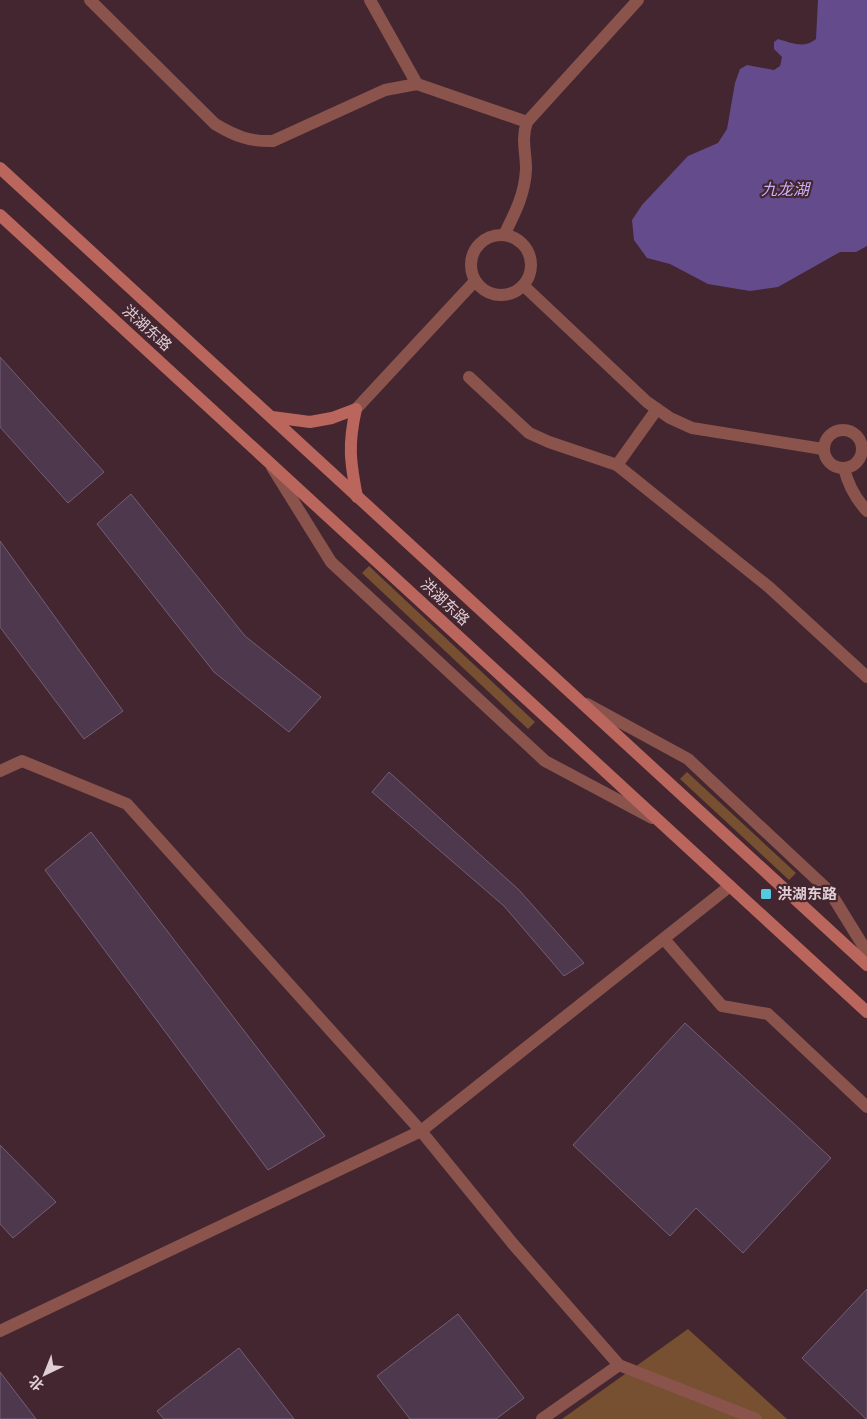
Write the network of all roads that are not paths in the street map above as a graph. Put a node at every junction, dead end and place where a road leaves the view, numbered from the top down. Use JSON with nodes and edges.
{"nodes":[{"id":1,"x":90,"y":0,"type":"edge"},
{"id":2,"x":370,"y":0,"type":"edge"},
{"id":3,"x":638,"y":0,"type":"edge"},
{"id":4,"x":417,"y":84,"type":"junction"},
{"id":5,"x":527,"y":122,"type":"junction"},
{"id":6,"x":0,"y":168,"type":"edge"},
{"id":7,"x":0,"y":216,"type":"edge"},
{"id":8,"x":504,"y":235,"type":"junction"},
{"id":9,"x":475,"y":281,"type":"junction"},
{"id":10,"x":524,"y":286,"type":"junction"},
{"id":11,"x":469,"y":377,"type":"dead end"},
{"id":12,"x":657,"y":408,"type":"junction"},
{"id":13,"x":356,"y":409,"type":"junction"},
{"id":14,"x":272,"y":418,"type":"junction"},
{"id":15,"x":862,"y":433,"type":"edge"},
{"id":16,"x":823,"y":449,"type":"junction"},
{"id":17,"x":268,"y":461,"type":"junction"},
{"id":18,"x":617,"y":465,"type":"junction"},
{"id":19,"x":844,"y":468,"type":"junction"},
{"id":20,"x":357,"y":497,"type":"junction"},
{"id":21,"x":867,"y":511,"type":"edge"},
{"id":22,"x":867,"y":677,"type":"edge"},
{"id":23,"x":576,"y":698,"type":"junction"},
{"id":24,"x":0,"y":771,"type":"edge"},
{"id":25,"x":659,"y":821,"type":"junction"},
{"id":26,"x":730,"y":886,"type":"junction"},
{"id":27,"x":664,"y":939,"type":"junction"},
{"id":28,"x":867,"y":952,"type":"edge"},
{"id":29,"x":867,"y":965,"type":"edge"},
{"id":30,"x":867,"y":1012,"type":"edge"},
{"id":31,"x":867,"y":1107,"type":"edge"},
{"id":32,"x":422,"y":1131,"type":"junction"},
{"id":33,"x":0,"y":1331,"type":"edge"},
{"id":34,"x":620,"y":1366,"type":"junction"},
{"id":35,"x":542,"y":1419,"type":"edge"},
{"id":36,"x":756,"y":1419,"type":"edge"}],
"edges":[{"from":1,"to":4,"type":"street"},
{"from":2,"to":4,"type":"street"},
{"from":3,"to":5,"type":"street"},
{"from":4,"to":5,"type":"street"},
{"from":5,"to":8,"type":"street"},
{"from":6,"to":14,"type":"main road","name":"洪湖东路"},
{"from":7,"to":17,"type":"main road","name":"洪湖东路"},
{"from":8,"to":9,"type":"street"},
{"from":8,"to":10,"type":"street"},
{"from":9,"to":10,"type":"street"},
{"from":9,"to":13,"type":"street"},
{"from":10,"to":12,"type":"street"},
{"from":11,"to":18,"type":"street"},
{"from":12,"to":16,"type":"street"},
{"from":12,"to":18,"type":"street"},
{"from":13,"to":14,"type":"main road"},
{"from":13,"to":20,"type":"main road"},
{"from":14,"to":20,"type":"main road","name":"洪湖东路"},
{"from":15,"to":16,"type":"street"},
{"from":15,"to":19,"type":"street"},
{"from":16,"to":19,"type":"street"},
{"from":17,"to":25,"type":"main road","name":"洪湖东路"},
{"from":17,"to":25,"type":"street"},
{"from":18,"to":22,"type":"street"},
{"from":19,"to":21,"type":"street"},
{"from":20,"to":23,"type":"main road","name":"洪湖东路"},
{"from":23,"to":28,"type":"street"},
{"from":23,"to":29,"type":"main road","name":"洪湖东路"},
{"from":24,"to":32,"type":"street"},
{"from":25,"to":26,"type":"main road","name":"洪湖东路"},
{"from":26,"to":27,"type":"street"},
{"from":26,"to":30,"type":"main road","name":"洪湖东路"},
{"from":27,"to":31,"type":"street"},
{"from":27,"to":32,"type":"street"},
{"from":32,"to":33,"type":"street"},
{"from":32,"to":34,"type":"street"},
{"from":34,"to":35,"type":"street"},
{"from":34,"to":36,"type":"street"}]}
